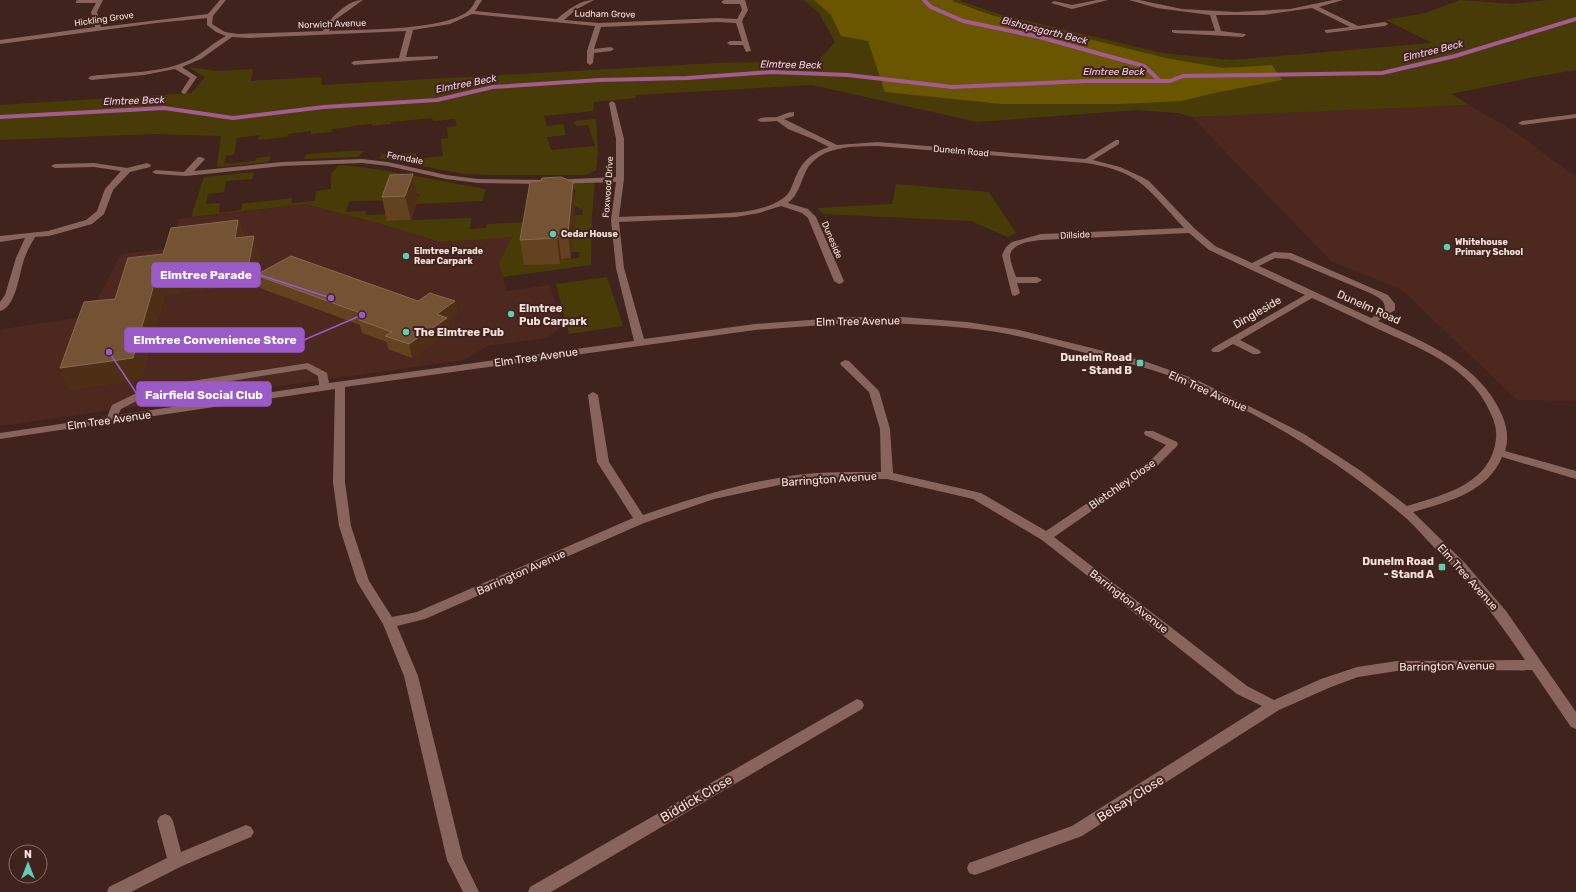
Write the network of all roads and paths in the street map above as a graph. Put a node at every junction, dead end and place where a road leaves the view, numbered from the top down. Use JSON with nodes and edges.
{"nodes":[{"id":1,"x":100,"y":0,"type":"edge"},
{"id":2,"x":223,"y":0,"type":"edge"},
{"id":3,"x":360,"y":0,"type":"edge"},
{"id":4,"x":480,"y":0,"type":"edge"},
{"id":5,"x":591,"y":0,"type":"edge"},
{"id":6,"x":1104,"y":0,"type":"edge"},
{"id":7,"x":1132,"y":0,"type":"edge"},
{"id":8,"x":1340,"y":0,"type":"edge"},
{"id":9,"x":742,"y":1,"type":"edge"},
{"id":10,"x":78,"y":2,"type":"dead end"},
{"id":11,"x":724,"y":2,"type":"dead end"},
{"id":12,"x":1054,"y":3,"type":"dead end"},
{"id":13,"x":1314,"y":6,"type":"junction"},
{"id":14,"x":1072,"y":7,"type":"junction"},
{"id":15,"x":471,"y":12,"type":"junction"},
{"id":16,"x":1083,"y":13,"type":"dead end"},
{"id":17,"x":1212,"y":13,"type":"junction"},
{"id":18,"x":210,"y":16,"type":"junction"},
{"id":19,"x":558,"y":21,"type":"junction"},
{"id":20,"x":739,"y":21,"type":"junction"},
{"id":21,"x":1385,"y":24,"type":"dead end"},
{"id":22,"x":599,"y":25,"type":"junction"},
{"id":23,"x":98,"y":28,"type":"junction"},
{"id":24,"x":1357,"y":28,"type":"junction"},
{"id":25,"x":410,"y":30,"type":"junction"},
{"id":26,"x":1174,"y":31,"type":"dead end"},
{"id":27,"x":1327,"y":31,"type":"dead end"},
{"id":28,"x":325,"y":33,"type":"junction"},
{"id":29,"x":1219,"y":33,"type":"junction"},
{"id":30,"x":1243,"y":35,"type":"dead end"},
{"id":31,"x":230,"y":36,"type":"junction"},
{"id":32,"x":0,"y":42,"type":"edge"},
{"id":33,"x":746,"y":42,"type":"junction"},
{"id":34,"x":730,"y":43,"type":"dead end"},
{"id":35,"x":610,"y":50,"type":"dead end"},
{"id":36,"x":590,"y":51,"type":"junction"},
{"id":37,"x":748,"y":51,"type":"dead end"},
{"id":38,"x":436,"y":57,"type":"dead end"},
{"id":39,"x":402,"y":59,"type":"junction"},
{"id":40,"x":590,"y":63,"type":"dead end"},
{"id":41,"x":354,"y":64,"type":"dead end"},
{"id":42,"x":124,"y":67,"type":"dead end"},
{"id":43,"x":176,"y":67,"type":"junction"},
{"id":44,"x":122,"y":74,"type":"junction"},
{"id":45,"x":92,"y":78,"type":"dead end"},
{"id":46,"x":184,"y":92,"type":"dead end"},
{"id":47,"x":612,"y":103,"type":"dead end"},
{"id":48,"x":790,"y":114,"type":"dead end"},
{"id":49,"x":1576,"y":116,"type":"edge"},
{"id":50,"x":778,"y":119,"type":"junction"},
{"id":51,"x":761,"y":120,"type":"dead end"},
{"id":52,"x":1536,"y":121,"type":"junction"},
{"id":53,"x":1522,"y":123,"type":"dead end"},
{"id":54,"x":1552,"y":129,"type":"dead end"},
{"id":55,"x":1116,"y":142,"type":"dead end"},
{"id":56,"x":836,"y":148,"type":"junction"},
{"id":57,"x":200,"y":159,"type":"dead end"},
{"id":58,"x":1086,"y":161,"type":"junction"},
{"id":59,"x":147,"y":165,"type":"dead end"},
{"id":60,"x":55,"y":166,"type":"dead end"},
{"id":61,"x":127,"y":170,"type":"junction"},
{"id":62,"x":156,"y":172,"type":"dead end"},
{"id":63,"x":186,"y":174,"type":"junction"},
{"id":64,"x":620,"y":179,"type":"junction"},
{"id":65,"x":781,"y":203,"type":"junction"},
{"id":66,"x":615,"y":220,"type":"junction"},
{"id":67,"x":1191,"y":230,"type":"junction"},
{"id":68,"x":31,"y":236,"type":"junction"},
{"id":69,"x":0,"y":239,"type":"edge"},
{"id":70,"x":1251,"y":267,"type":"junction"},
{"id":71,"x":1012,"y":280,"type":"junction"},
{"id":72,"x":1037,"y":280,"type":"dead end"},
{"id":73,"x":839,"y":281,"type":"dead end"},
{"id":74,"x":1015,"y":294,"type":"dead end"},
{"id":75,"x":1311,"y":294,"type":"junction"},
{"id":76,"x":0,"y":308,"type":"edge"},
{"id":77,"x":1372,"y":321,"type":"junction"},
{"id":78,"x":1232,"y":340,"type":"junction"},
{"id":79,"x":640,"y":343,"type":"junction"},
{"id":80,"x":1216,"y":350,"type":"dead end"},
{"id":81,"x":1256,"y":352,"type":"dead end"},
{"id":82,"x":845,"y":363,"type":"dead end"},
{"id":83,"x":340,"y":386,"type":"junction"},
{"id":84,"x":325,"y":388,"type":"junction"},
{"id":85,"x":593,"y":395,"type":"dead end"},
{"id":86,"x":111,"y":420,"type":"junction"},
{"id":87,"x":1150,"y":433,"type":"dead end"},
{"id":88,"x":0,"y":436,"type":"edge"},
{"id":89,"x":1500,"y":453,"type":"junction"},
{"id":90,"x":887,"y":475,"type":"junction"},
{"id":91,"x":1576,"y":475,"type":"edge"},
{"id":92,"x":1405,"y":511,"type":"junction"},
{"id":93,"x":640,"y":520,"type":"junction"},
{"id":94,"x":1046,"y":537,"type":"junction"},
{"id":95,"x":389,"y":623,"type":"junction"},
{"id":96,"x":1537,"y":665,"type":"junction"},
{"id":97,"x":857,"y":705,"type":"dead end"},
{"id":98,"x":1274,"y":706,"type":"junction"},
{"id":99,"x":1576,"y":723,"type":"edge"},
{"id":100,"x":165,"y":821,"type":"dead end"},
{"id":101,"x":246,"y":832,"type":"dead end"},
{"id":102,"x":176,"y":861,"type":"junction"},
{"id":103,"x":975,"y":868,"type":"dead end"},
{"id":104,"x":115,"y":892,"type":"edge"},
{"id":105,"x":471,"y":892,"type":"edge"},
{"id":106,"x":536,"y":892,"type":"edge"}],
"edges":[{"from":1,"to":10,"type":"street"},
{"from":1,"to":23,"type":"street"},
{"from":2,"to":18,"type":"street"},
{"from":3,"to":28,"type":"street"},
{"from":4,"to":15,"type":"street","name":"Norwich Avenue"},
{"from":5,"to":19,"type":"street"},
{"from":6,"to":14,"type":"street"},
{"from":7,"to":17,"type":"street"},
{"from":8,"to":13,"type":"street"},
{"from":9,"to":11,"type":"street"},
{"from":9,"to":20,"type":"street"},
{"from":12,"to":14,"type":"street"},
{"from":13,"to":17,"type":"street"},
{"from":13,"to":24,"type":"street"},
{"from":14,"to":16,"type":"street"},
{"from":15,"to":19,"type":"street","name":"Ludham Grove"},
{"from":15,"to":25,"type":"street","name":"Norwich Avenue"},
{"from":17,"to":29,"type":"street"},
{"from":18,"to":23,"type":"street","name":"Hickling Grove"},
{"from":18,"to":31,"type":"street","name":"Norwich Avenue"},
{"from":19,"to":22,"type":"street","name":"Ludham Grove"},
{"from":20,"to":22,"type":"street","name":"Ludham Grove"},
{"from":20,"to":33,"type":"street"},
{"from":21,"to":24,"type":"street"},
{"from":22,"to":36,"type":"street"},
{"from":23,"to":32,"type":"street","name":"Hickling Grove"},
{"from":24,"to":27,"type":"street"},
{"from":25,"to":28,"type":"street","name":"Norwich Avenue"},
{"from":25,"to":39,"type":"street"},
{"from":26,"to":29,"type":"street"},
{"from":28,"to":31,"type":"street","name":"Norwich Avenue"},
{"from":29,"to":30,"type":"street"},
{"from":31,"to":43,"type":"street"},
{"from":33,"to":34,"type":"street"},
{"from":33,"to":37,"type":"street"},
{"from":35,"to":36,"type":"street"},
{"from":36,"to":40,"type":"street"},
{"from":38,"to":39,"type":"street"},
{"from":39,"to":41,"type":"street"},
{"from":42,"to":44,"type":"street"},
{"from":43,"to":44,"type":"street"},
{"from":43,"to":46,"type":"street"},
{"from":44,"to":45,"type":"street"},
{"from":47,"to":64,"type":"street","name":"Foxwood Drive"},
{"from":48,"to":50,"type":"street"},
{"from":49,"to":52,"type":"street"},
{"from":50,"to":51,"type":"street"},
{"from":50,"to":56,"type":"street"},
{"from":52,"to":53,"type":"street"},
{"from":52,"to":54,"type":"street"},
{"from":55,"to":58,"type":"street"},
{"from":56,"to":58,"type":"street","name":"Dunelm Road"},
{"from":56,"to":65,"type":"street","name":"Dunelm Road"},
{"from":57,"to":63,"type":"street"},
{"from":58,"to":67,"type":"street","name":"Dunelm Road"},
{"from":59,"to":61,"type":"street"},
{"from":60,"to":61,"type":"street"},
{"from":61,"to":68,"type":"street"},
{"from":62,"to":63,"type":"street","name":"Ferndale"},
{"from":63,"to":64,"type":"street","name":"Ferndale"},
{"from":64,"to":66,"type":"street","name":"Foxwood Drive"},
{"from":65,"to":66,"type":"street","name":"Dunelm Road"},
{"from":65,"to":73,"type":"street","name":"Duneside"},
{"from":66,"to":79,"type":"street","name":"Foxwood Drive"},
{"from":67,"to":70,"type":"street","name":"Dunelm Road"},
{"from":67,"to":71,"type":"street","name":"Dillside"},
{"from":68,"to":69,"type":"street"},
{"from":68,"to":76,"type":"street"},
{"from":70,"to":75,"type":"street","name":"Dunelm Road"},
{"from":70,"to":77,"type":"street"},
{"from":71,"to":72,"type":"street"},
{"from":71,"to":74,"type":"street","name":"Dillside"},
{"from":75,"to":77,"type":"street","name":"Dunelm Road"},
{"from":75,"to":78,"type":"street","name":"Dingleside"},
{"from":77,"to":89,"type":"street","name":"Dunelm Road"},
{"from":78,"to":80,"type":"street","name":"Dingleside"},
{"from":78,"to":81,"type":"street"},
{"from":79,"to":83,"type":"street","name":"Elm Tree Avenue"},
{"from":79,"to":92,"type":"street","name":"Elm Tree Avenue"},
{"from":82,"to":90,"type":"street"},
{"from":83,"to":84,"type":"street","name":"Elm Tree Avenue"},
{"from":83,"to":95,"type":"street"},
{"from":84,"to":86,"type":"street","name":"Elm Tree Avenue"},
{"from":84,"to":86,"type":"street"},
{"from":85,"to":93,"type":"street"},
{"from":86,"to":88,"type":"street","name":"Elm Tree Avenue"},
{"from":87,"to":94,"type":"street","name":"Bletchley Close"},
{"from":89,"to":91,"type":"street"},
{"from":89,"to":92,"type":"street","name":"Dunelm Road"},
{"from":90,"to":93,"type":"street","name":"Barrington Avenue"},
{"from":90,"to":94,"type":"street","name":"Barrington Avenue"},
{"from":92,"to":96,"type":"street","name":"Elm Tree Avenue"},
{"from":93,"to":95,"type":"street","name":"Barrington Avenue"},
{"from":94,"to":98,"type":"street","name":"Barrington Avenue"},
{"from":95,"to":105,"type":"street"},
{"from":96,"to":98,"type":"street","name":"Barrington Avenue"},
{"from":96,"to":99,"type":"street","name":"Elm Tree Avenue"},
{"from":97,"to":106,"type":"street","name":"Biddick Close"},
{"from":98,"to":103,"type":"street","name":"Belsay Close"},
{"from":100,"to":102,"type":"street"},
{"from":101,"to":102,"type":"street"},
{"from":102,"to":104,"type":"street"}]}
